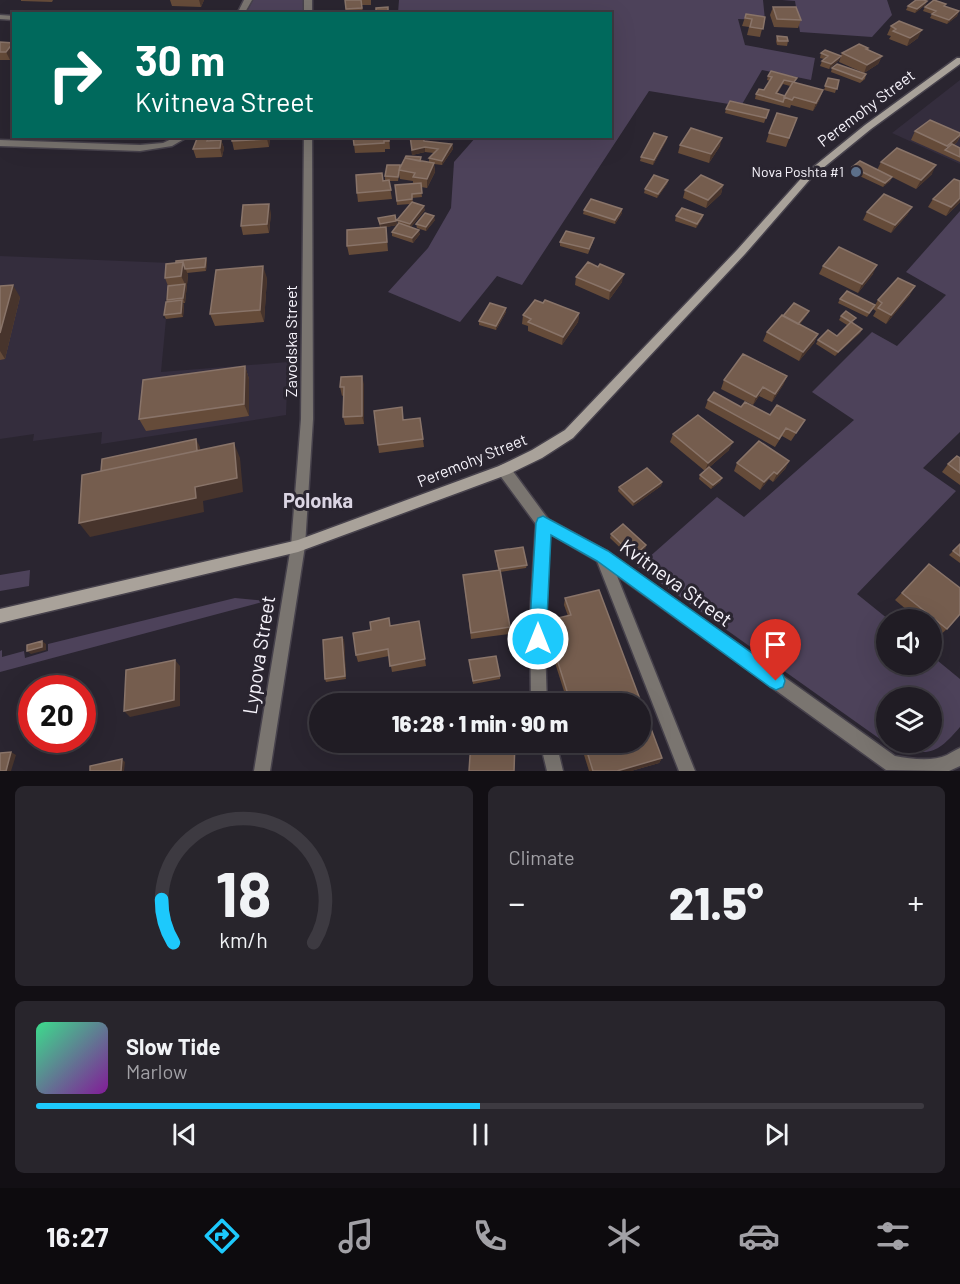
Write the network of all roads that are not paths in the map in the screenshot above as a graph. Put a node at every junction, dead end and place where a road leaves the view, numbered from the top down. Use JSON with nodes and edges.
{"nodes":[{"id":1,"x":960,"y":60,"type":"edge"},
{"id":2,"x":183,"y":138,"type":"edge"},
{"id":3,"x":308,"y":138,"type":"edge"},
{"id":4,"x":0,"y":143,"type":"edge"},
{"id":5,"x":504,"y":470,"type":"junction"},
{"id":6,"x":543,"y":523,"type":"junction"},
{"id":7,"x":298,"y":546,"type":"junction"},
{"id":8,"x":602,"y":556,"type":"junction"},
{"id":9,"x":0,"y":616,"type":"edge"},
{"id":10,"x":539,"y":693,"type":"edge"},
{"id":11,"x":551,"y":753,"type":"edge"},
{"id":12,"x":960,"y":756,"type":"edge"},
{"id":13,"x":262,"y":771,"type":"edge"},
{"id":14,"x":555,"y":771,"type":"edge"},
{"id":15,"x":687,"y":771,"type":"edge"}],
"edges":[{"from":1,"to":5,"type":"main road","name":"Peremohy Street"},
{"from":2,"to":4,"type":"street"},
{"from":3,"to":7,"type":"street","name":"Zavodska Street"},
{"from":5,"to":6,"type":"street","name":"Kvitneva Street"},
{"from":5,"to":7,"type":"main road","name":"Peremohy Street"},
{"from":6,"to":8,"type":"street","name":"Kvitneva Street"},
{"from":6,"to":10,"type":"street"},
{"from":7,"to":9,"type":"main road","name":"Peremohy Street"},
{"from":7,"to":13,"type":"street","name":"Lypova Street"},
{"from":8,"to":12,"type":"street","name":"Kvitneva Street"},
{"from":8,"to":15,"type":"street"},
{"from":11,"to":14,"type":"street"}]}
